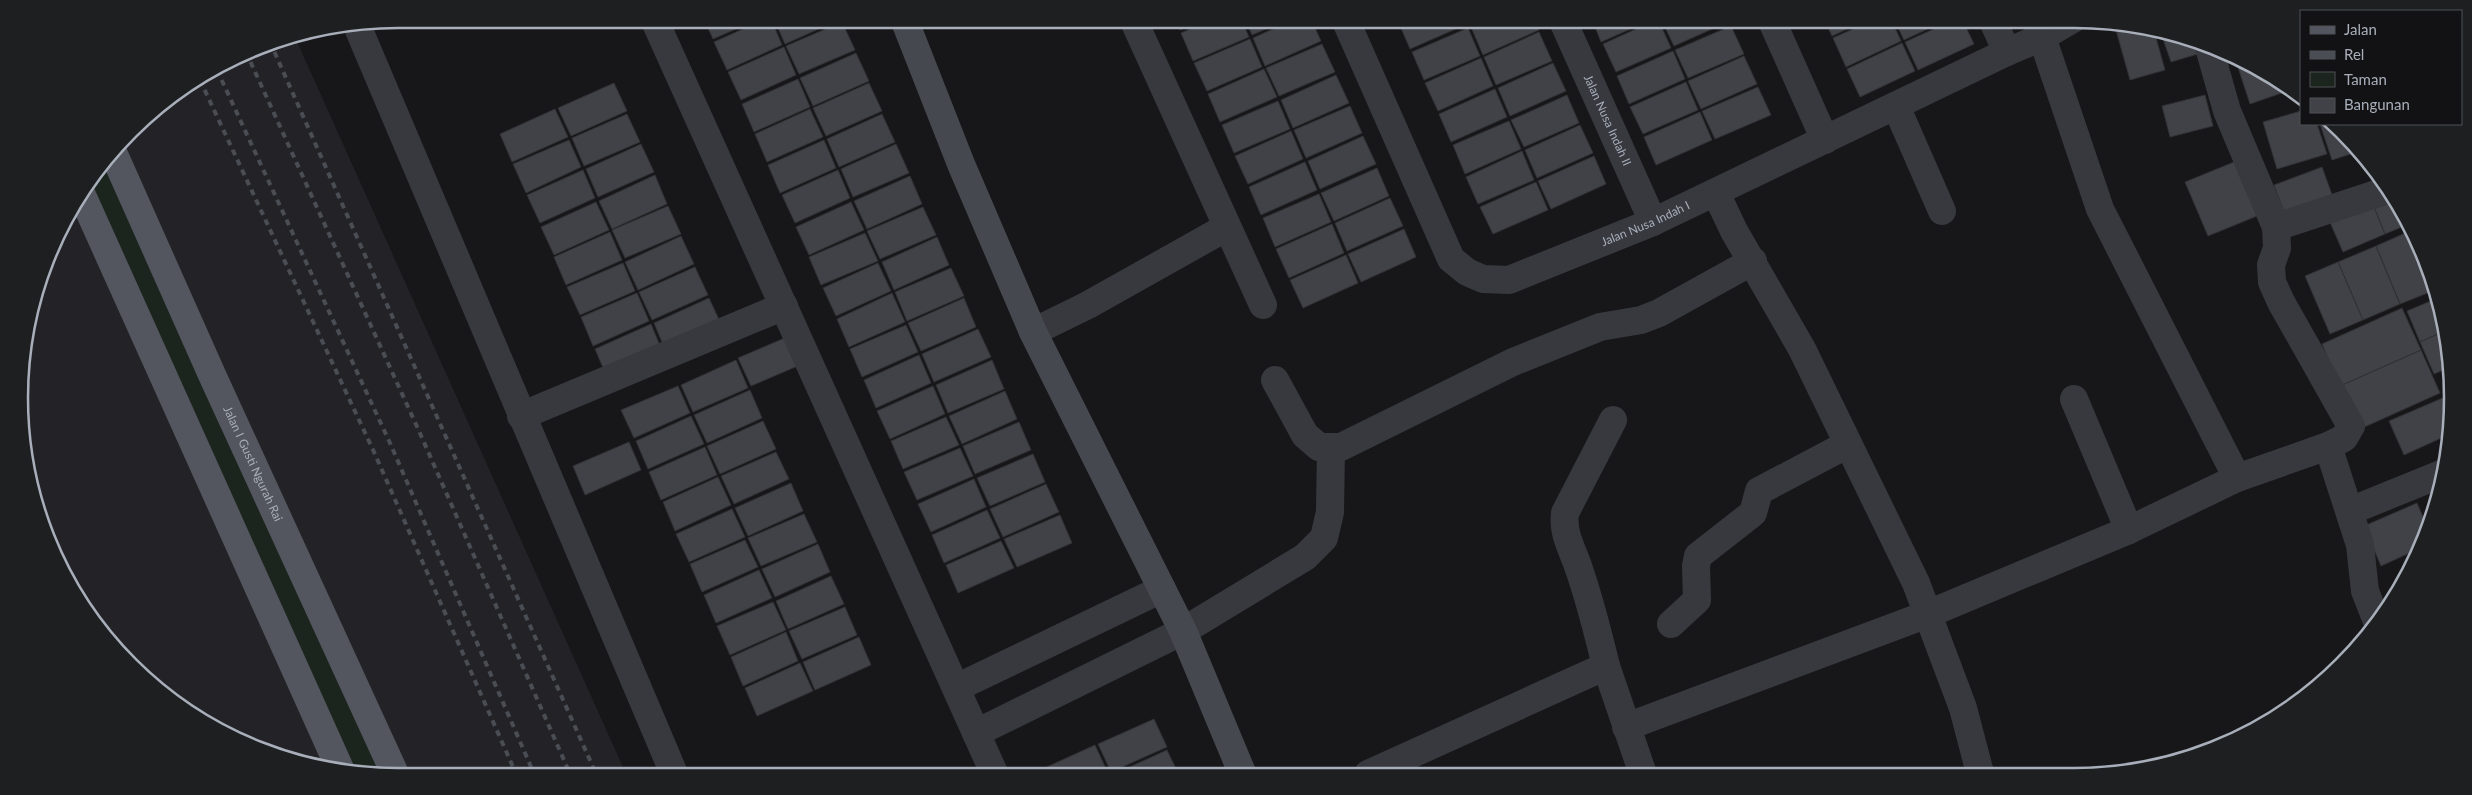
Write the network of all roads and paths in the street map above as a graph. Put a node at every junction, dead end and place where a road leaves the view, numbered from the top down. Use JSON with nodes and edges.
{"nodes":[{"id":1,"x":658,"y":28,"type":"edge"},
{"id":2,"x":908,"y":28,"type":"edge"},
{"id":3,"x":1137,"y":28,"type":"edge"},
{"id":4,"x":1349,"y":28,"type":"edge"},
{"id":5,"x":1566,"y":28,"type":"edge"},
{"id":6,"x":1775,"y":28,"type":"edge"},
{"id":7,"x":1996,"y":28,"type":"edge"},
{"id":8,"x":2058,"y":28,"type":"edge"},
{"id":9,"x":359,"y":30,"type":"edge"},
{"id":10,"x":2042,"y":38,"type":"junction"},
{"id":11,"x":2007,"y":52,"type":"junction"},
{"id":12,"x":2211,"y":54,"type":"edge"},
{"id":13,"x":1896,"y":106,"type":"junction"},
{"id":14,"x":1825,"y":140,"type":"junction"},
{"id":15,"x":116,"y":158,"type":"edge"},
{"id":16,"x":2382,"y":192,"type":"edge"},
{"id":17,"x":1716,"y":193,"type":"junction"},
{"id":18,"x":84,"y":201,"type":"edge"},
{"id":19,"x":1942,"y":211,"type":"dead end"},
{"id":20,"x":1653,"y":222,"type":"junction"},
{"id":21,"x":1227,"y":227,"type":"junction"},
{"id":22,"x":2276,"y":227,"type":"junction"},
{"id":23,"x":1751,"y":259,"type":"junction"},
{"id":24,"x":1263,"y":305,"type":"dead end"},
{"id":25,"x":784,"y":306,"type":"junction"},
{"id":26,"x":1033,"y":332,"type":"junction"},
{"id":27,"x":213,"y":378,"type":"junction"},
{"id":28,"x":1275,"y":380,"type":"dead end"},
{"id":29,"x":173,"y":394,"type":"junction"},
{"id":30,"x":2074,"y":399,"type":"dead end"},
{"id":31,"x":521,"y":416,"type":"junction"},
{"id":32,"x":1613,"y":420,"type":"dead end"},
{"id":33,"x":1848,"y":444,"type":"junction"},
{"id":34,"x":2328,"y":446,"type":"junction"},
{"id":35,"x":1331,"y":447,"type":"junction"},
{"id":36,"x":2436,"y":476,"type":"edge"},
{"id":37,"x":2237,"y":478,"type":"junction"},
{"id":38,"x":2350,"y":511,"type":"junction"},
{"id":39,"x":2129,"y":530,"type":"junction"},
{"id":40,"x":1162,"y":589,"type":"junction"},
{"id":41,"x":1928,"y":614,"type":"junction"},
{"id":42,"x":2374,"y":614,"type":"edge"},
{"id":43,"x":1671,"y":624,"type":"dead end"},
{"id":44,"x":1183,"y":631,"type":"junction"},
{"id":45,"x":1606,"y":666,"type":"junction"},
{"id":46,"x":956,"y":688,"type":"junction"},
{"id":47,"x":1626,"y":727,"type":"junction"},
{"id":48,"x":976,"y":733,"type":"junction"},
{"id":49,"x":337,"y":762,"type":"edge"},
{"id":50,"x":392,"y":768,"type":"edge"},
{"id":51,"x":672,"y":768,"type":"edge"},
{"id":52,"x":992,"y":768,"type":"edge"},
{"id":53,"x":1240,"y":768,"type":"edge"},
{"id":54,"x":1381,"y":768,"type":"edge"},
{"id":55,"x":1641,"y":768,"type":"edge"},
{"id":56,"x":1979,"y":768,"type":"edge"}],
"edges":[{"from":1,"to":25,"type":"street"},
{"from":2,"to":26,"type":"street"},
{"from":3,"to":21,"type":"street"},
{"from":4,"to":20,"type":"street","name":"Jalan Nusa Indah I"},
{"from":5,"to":20,"type":"street","name":"Jalan Nusa Indah II"},
{"from":6,"to":14,"type":"street"},
{"from":7,"to":11,"type":"street"},
{"from":8,"to":10,"type":"street","name":"Jalan Nusa Indah I"},
{"from":9,"to":31,"type":"street"},
{"from":10,"to":11,"type":"street","name":"Jalan Nusa Indah I"},
{"from":10,"to":37,"type":"street"},
{"from":11,"to":13,"type":"street","name":"Jalan Nusa Indah I"},
{"from":12,"to":22,"type":"street"},
{"from":13,"to":14,"type":"street","name":"Jalan Nusa Indah I"},
{"from":13,"to":19,"type":"street"},
{"from":14,"to":17,"type":"street","name":"Jalan Nusa Indah I"},
{"from":15,"to":27,"type":"main road","name":"Jalan I Gusti Ngurah Rai"},
{"from":16,"to":22,"type":"street"},
{"from":17,"to":20,"type":"street","name":"Jalan Nusa Indah I"},
{"from":17,"to":23,"type":"street"},
{"from":18,"to":29,"type":"main road"},
{"from":21,"to":24,"type":"street"},
{"from":21,"to":26,"type":"street"},
{"from":22,"to":34,"type":"street"},
{"from":23,"to":33,"type":"street"},
{"from":23,"to":35,"type":"street"},
{"from":25,"to":31,"type":"street"},
{"from":25,"to":46,"type":"street"},
{"from":26,"to":40,"type":"street"},
{"from":27,"to":29,"type":"main road"},
{"from":27,"to":50,"type":"main road","name":"Jalan I Gusti Ngurah Rai"},
{"from":28,"to":35,"type":"street"},
{"from":29,"to":49,"type":"main road"},
{"from":30,"to":39,"type":"street"},
{"from":31,"to":51,"type":"street"},
{"from":32,"to":45,"type":"street"},
{"from":33,"to":41,"type":"street"},
{"from":33,"to":43,"type":"street"},
{"from":34,"to":37,"type":"street"},
{"from":34,"to":38,"type":"street"},
{"from":35,"to":44,"type":"street"},
{"from":36,"to":38,"type":"street"},
{"from":37,"to":39,"type":"street"},
{"from":38,"to":42,"type":"street"},
{"from":39,"to":41,"type":"street"},
{"from":40,"to":44,"type":"street"},
{"from":40,"to":46,"type":"street"},
{"from":41,"to":47,"type":"street"},
{"from":41,"to":56,"type":"street"},
{"from":44,"to":48,"type":"street"},
{"from":44,"to":53,"type":"street"},
{"from":45,"to":47,"type":"street"},
{"from":45,"to":54,"type":"street"},
{"from":46,"to":48,"type":"street"},
{"from":47,"to":55,"type":"street"},
{"from":48,"to":52,"type":"street"}]}
